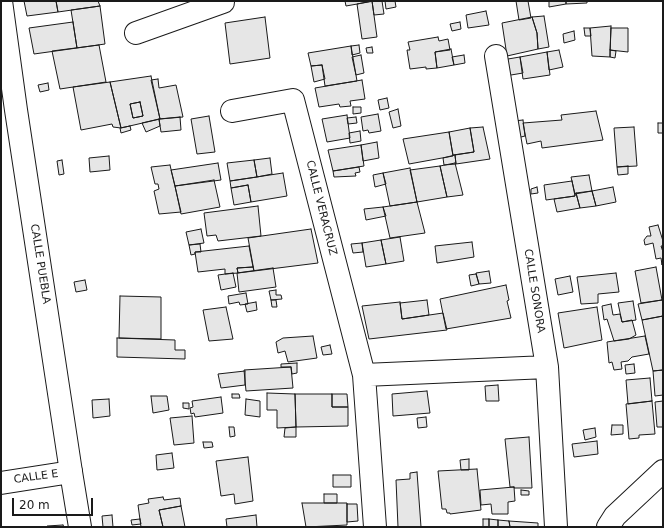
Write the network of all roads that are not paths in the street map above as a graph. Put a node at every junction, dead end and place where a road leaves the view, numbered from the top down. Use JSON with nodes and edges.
{"nodes":[{"id":1,"x":1,"y":1,"type":"edge"},
{"id":2,"x":223,"y":1,"type":"edge"},
{"id":3,"x":136,"y":33,"type":"dead end"},
{"id":4,"x":496,"y":56,"type":"dead end"},
{"id":5,"x":9,"y":111,"type":"edge"},
{"id":6,"x":232,"y":111,"type":"dead end"},
{"id":7,"x":547,"y":367,"type":"junction"},
{"id":8,"x":364,"y":374,"type":"junction"},
{"id":9,"x":663,"y":470,"type":"edge"},
{"id":10,"x":71,"y":472,"type":"junction"},
{"id":11,"x":1,"y":483,"type":"edge"},
{"id":12,"x":80,"y":527,"type":"edge"},
{"id":13,"x":375,"y":527,"type":"edge"},
{"id":14,"x":556,"y":527,"type":"edge"},
{"id":15,"x":608,"y":527,"type":"edge"}],
"edges":[{"from":1,"to":5,"type":"street","name":"CALLE PUEBLA"},
{"from":2,"to":3,"type":"street"},
{"from":4,"to":7,"type":"street","name":"CALLE SONORA"},
{"from":5,"to":10,"type":"street","name":"CALLE PUEBLA"},
{"from":6,"to":8,"type":"street","name":"CALLE VERACRUZ"},
{"from":7,"to":8,"type":"street"},
{"from":7,"to":14,"type":"street","name":"CALLE SONORA"},
{"from":8,"to":13,"type":"street","name":"CALLE VERACRUZ"},
{"from":9,"to":15,"type":"street"},
{"from":10,"to":11,"type":"street","name":"CALLE E"},
{"from":10,"to":12,"type":"street","name":"CALLE PUEBLA"}]}
